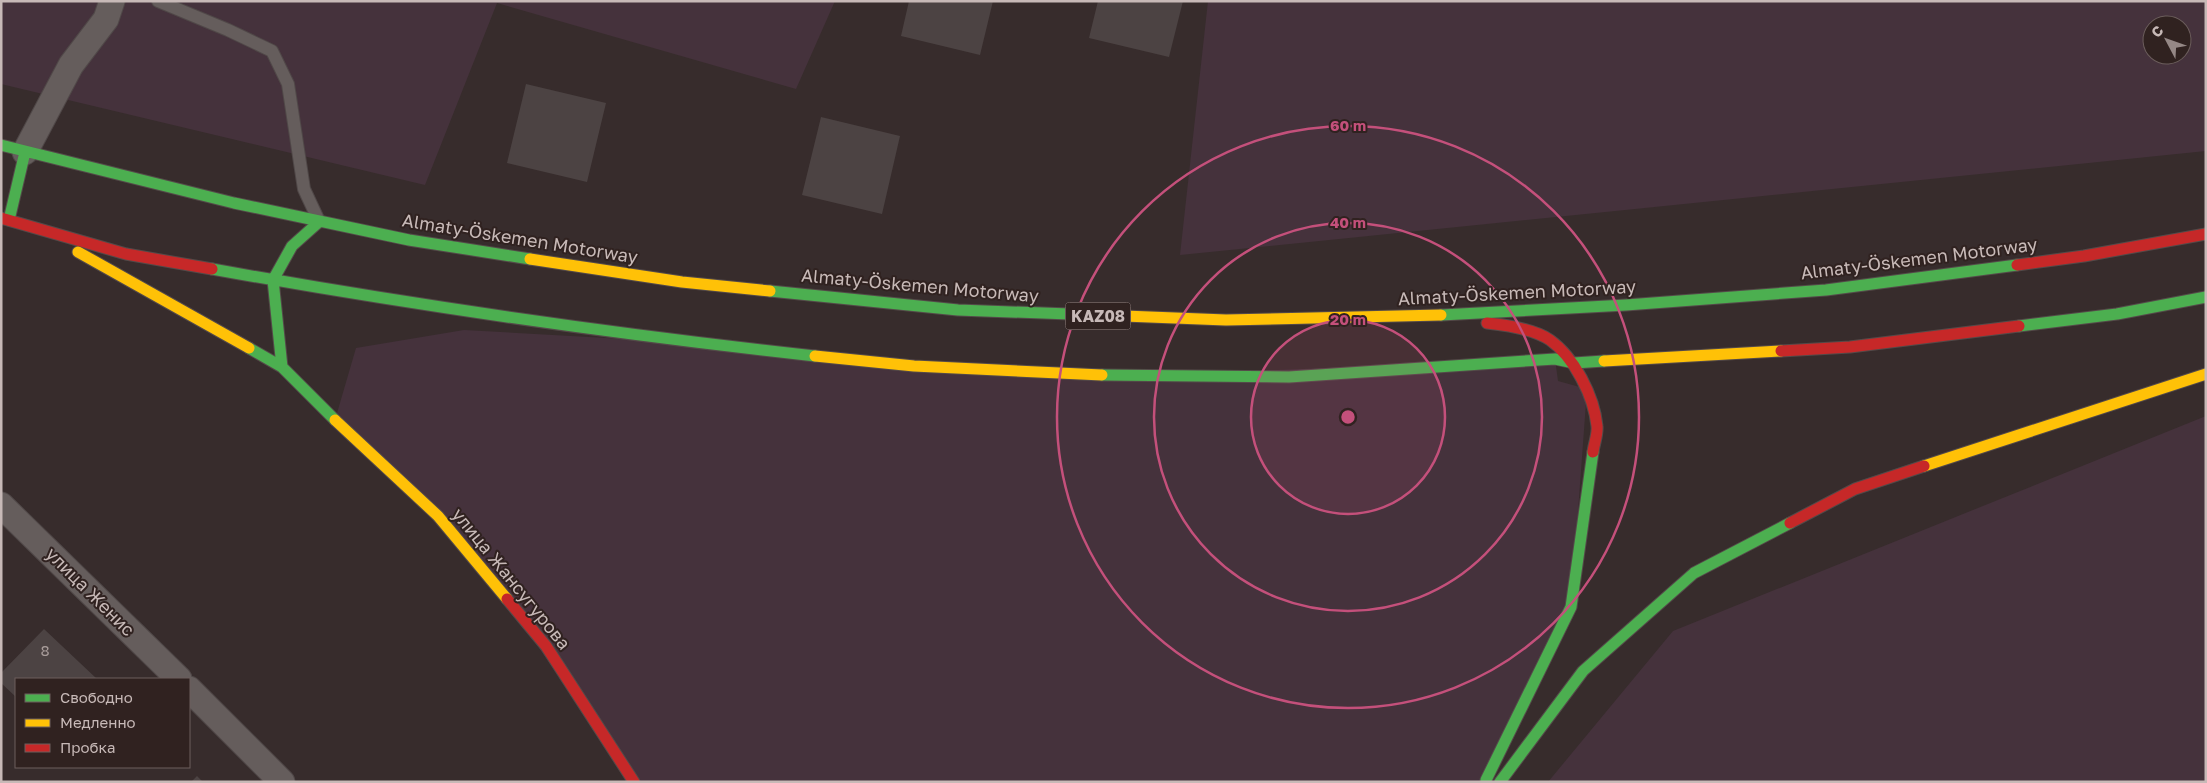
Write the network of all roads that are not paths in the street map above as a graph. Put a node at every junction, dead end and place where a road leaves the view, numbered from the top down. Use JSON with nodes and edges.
{"nodes":[{"id":1,"x":112,"y":1,"type":"edge"},
{"id":2,"x":158,"y":1,"type":"edge"},
{"id":3,"x":1,"y":145,"type":"edge"},
{"id":4,"x":25,"y":152,"type":"junction"},
{"id":5,"x":5,"y":219,"type":"edge"},
{"id":6,"x":320,"y":221,"type":"junction"},
{"id":7,"x":35,"y":228,"type":"junction"},
{"id":8,"x":2206,"y":234,"type":"edge"},
{"id":9,"x":273,"y":280,"type":"junction"},
{"id":10,"x":2206,"y":297,"type":"edge"},
{"id":11,"x":1431,"y":316,"type":"junction"},
{"id":12,"x":1574,"y":363,"type":"junction"},
{"id":13,"x":282,"y":367,"type":"junction"},
{"id":14,"x":2206,"y":374,"type":"edge"},
{"id":15,"x":1,"y":505,"type":"edge"},
{"id":16,"x":178,"y":678,"type":"edge"},
{"id":17,"x":190,"y":690,"type":"edge"},
{"id":18,"x":282,"y":782,"type":"edge"},
{"id":19,"x":634,"y":782,"type":"edge"},
{"id":20,"x":1486,"y":782,"type":"edge"},
{"id":21,"x":1500,"y":782,"type":"edge"}],
"edges":[{"from":1,"to":4,"type":"street"},
{"from":2,"to":6,"type":"lane"},
{"from":3,"to":4,"type":"main road","name":"Almaty-Öskemen Motorway","number":"KAZ08"},
{"from":4,"to":5,"type":"main road"},
{"from":4,"to":6,"type":"main road","name":"Almaty-Öskemen Motorway","number":"KAZ08"},
{"from":5,"to":7,"type":"main road"},
{"from":6,"to":9,"type":"main road"},
{"from":6,"to":11,"type":"main road","name":"Almaty-Öskemen Motorway","number":"KAZ08"},
{"from":7,"to":9,"type":"main road"},
{"from":7,"to":13,"type":"main road","name":"улица Жансугурова"},
{"from":8,"to":11,"type":"main road","name":"Almaty-Öskemen Motorway","number":"KAZ08"},
{"from":9,"to":12,"type":"main road"},
{"from":9,"to":13,"type":"main road"},
{"from":10,"to":12,"type":"main road"},
{"from":11,"to":12,"type":"main road"},
{"from":12,"to":20,"type":"main road"},
{"from":13,"to":19,"type":"main road","name":"улица Жансугурова"},
{"from":14,"to":21,"type":"main road"},
{"from":15,"to":16,"type":"street","name":"улица Женис"},
{"from":17,"to":18,"type":"street"}]}
